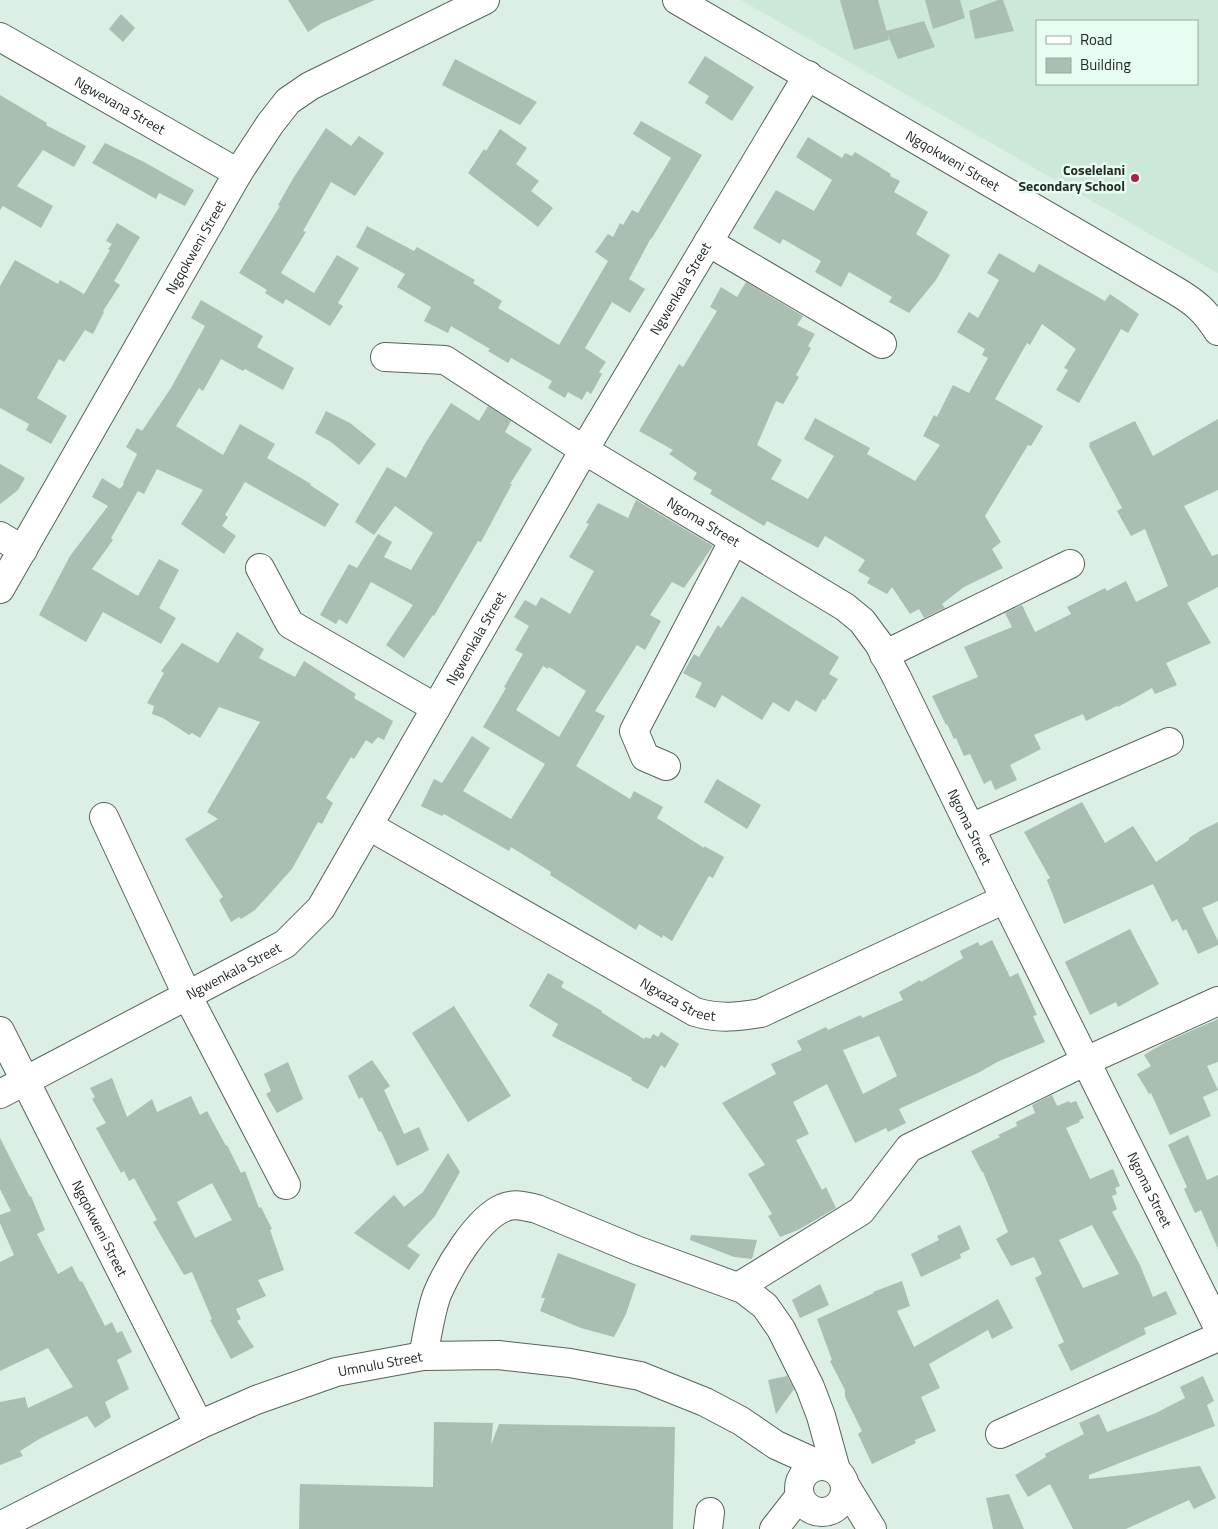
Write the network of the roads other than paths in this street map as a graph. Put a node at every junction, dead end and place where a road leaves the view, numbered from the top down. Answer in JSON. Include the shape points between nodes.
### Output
{"nodes":[{"id":1,"x":485,"y":0,"type":"edge"},
{"id":2,"x":677,"y":0,"type":"edge"},
{"id":3,"x":0,"y":37,"type":"edge"},
{"id":4,"x":808,"y":75,"type":"junction"},
{"id":5,"x":238,"y":173,"type":"junction"},
{"id":6,"x":708,"y":242,"type":"junction"},
{"id":7,"x":1218,"y":331,"type":"edge"},
{"id":8,"x":882,"y":344,"type":"dead end"},
{"id":9,"x":385,"y":357,"type":"dead end"},
{"id":10,"x":584,"y":450,"type":"junction"},
{"id":11,"x":0,"y":536,"type":"edge"},
{"id":12,"x":734,"y":540,"type":"junction"},
{"id":13,"x":23,"y":550,"type":"junction"},
{"id":14,"x":1070,"y":564,"type":"dead end"},
{"id":15,"x":260,"y":568,"type":"dead end"},
{"id":16,"x":0,"y":589,"type":"edge"},
{"id":17,"x":884,"y":655,"type":"junction"},
{"id":18,"x":436,"y":708,"type":"junction"},
{"id":19,"x":1169,"y":742,"type":"dead end"},
{"id":20,"x":666,"y":766,"type":"dead end"},
{"id":21,"x":104,"y":818,"type":"dead end"},
{"id":22,"x":369,"y":826,"type":"junction"},
{"id":23,"x":970,"y":828,"type":"junction"},
{"id":24,"x":1004,"y":899,"type":"junction"},
{"id":25,"x":186,"y":995,"type":"junction"},
{"id":26,"x":1218,"y":1001,"type":"edge"},
{"id":27,"x":0,"y":1031,"type":"edge"},
{"id":28,"x":1086,"y":1061,"type":"junction"},
{"id":29,"x":26,"y":1080,"type":"junction"},
{"id":30,"x":0,"y":1094,"type":"edge"},
{"id":31,"x":286,"y":1185,"type":"dead end"},
{"id":32,"x":738,"y":1287,"type":"junction"},
{"id":33,"x":1218,"y":1327,"type":"edge"},
{"id":34,"x":1218,"y":1337,"type":"edge"},
{"id":35,"x":423,"y":1356,"type":"junction"},
{"id":36,"x":200,"y":1425,"type":"junction"},
{"id":37,"x":1000,"y":1434,"type":"dead end"},
{"id":38,"x":820,"y":1493,"type":"edge"},
{"id":39,"x":0,"y":1526,"type":"edge"},
{"id":40,"x":871,"y":1528,"type":"edge"},
{"id":41,"x":774,"y":1529,"type":"edge"}],
"edges":[{"from":1,"to":5,"type":"street","name":"Ngqokweni Street","via":[[295,96],[270,124]]},
{"from":2,"to":4,"type":"street","name":"Ngqokweni Street"},
{"from":3,"to":5,"type":"street","name":"Ngwevana Street"},
{"from":4,"to":6,"type":"street","name":"Ngwenkala Street"},
{"from":4,"to":7,"type":"street","name":"Ngqokweni Street","via":[[1176,290],[1206,313]]},
{"from":5,"to":13,"type":"street","name":"Ngqokweni Street"},
{"from":6,"to":8,"type":"street"},
{"from":6,"to":10,"type":"street","name":"Ngwenkala Street"},
{"from":9,"to":10,"type":"street","name":"Ngoma Street","via":[[445,360]]},
{"from":10,"to":12,"type":"street","name":"Ngoma Street"},
{"from":10,"to":18,"type":"street","name":"Ngwenkala Street"},
{"from":11,"to":13,"type":"street"},
{"from":12,"to":17,"type":"street","name":"Ngoma Street","via":[[845,607],[862,621]]},
{"from":12,"to":20,"type":"street","via":[[634,730],[644,757]]},
{"from":13,"to":16,"type":"street","name":"Ngqokweni Street"},
{"from":14,"to":17,"type":"street"},
{"from":15,"to":18,"type":"street","via":[[290,624]]},
{"from":17,"to":23,"type":"street","name":"Ngoma Street"},
{"from":18,"to":22,"type":"street","name":"Ngwenkala Street"},
{"from":19,"to":23,"type":"street"},
{"from":21,"to":25,"type":"street"},
{"from":22,"to":24,"type":"street","name":"Ngxaza Street","via":[[696,1012],[722,1018],[761,1013]]},
{"from":22,"to":25,"type":"street","name":"Ngwenkala Street","via":[[321,908],[285,944]]},
{"from":23,"to":24,"type":"street","name":"Ngoma Street"},
{"from":24,"to":28,"type":"street","name":"Ngoma Street"},
{"from":25,"to":29,"type":"street","name":"Ngwenkala Street"},
{"from":25,"to":31,"type":"street"},
{"from":26,"to":28,"type":"street"},
{"from":27,"to":29,"type":"street","name":"Ngqokweni Street"},
{"from":28,"to":32,"type":"street","via":[[909,1148],[862,1211]]},
{"from":28,"to":33,"type":"street","name":"Ngoma Street"},
{"from":29,"to":30,"type":"street"},
{"from":29,"to":36,"type":"street","name":"Ngqokweni Street"},
{"from":32,"to":35,"type":"street","via":[[537,1209],[520,1205],[504,1208],[488,1217],[474,1233],[437,1293]]},
{"from":32,"to":38,"type":"street","via":[[765,1306],[781,1329],[810,1387],[821,1416]]},
{"from":34,"to":37,"type":"street"},
{"from":35,"to":36,"type":"street","name":"Umnulu Street","via":[[336,1372],[256,1400]]},
{"from":35,"to":38,"type":"street","name":"Umnulu Street","via":[[498,1355],[570,1363],[640,1376],[742,1421],[776,1444]]},
{"from":36,"to":39,"type":"street","name":"Umnulu Street"},
{"from":38,"to":40,"type":"street","name":"Umnulu Street"},
{"from":38,"to":41,"type":"street"}]}
